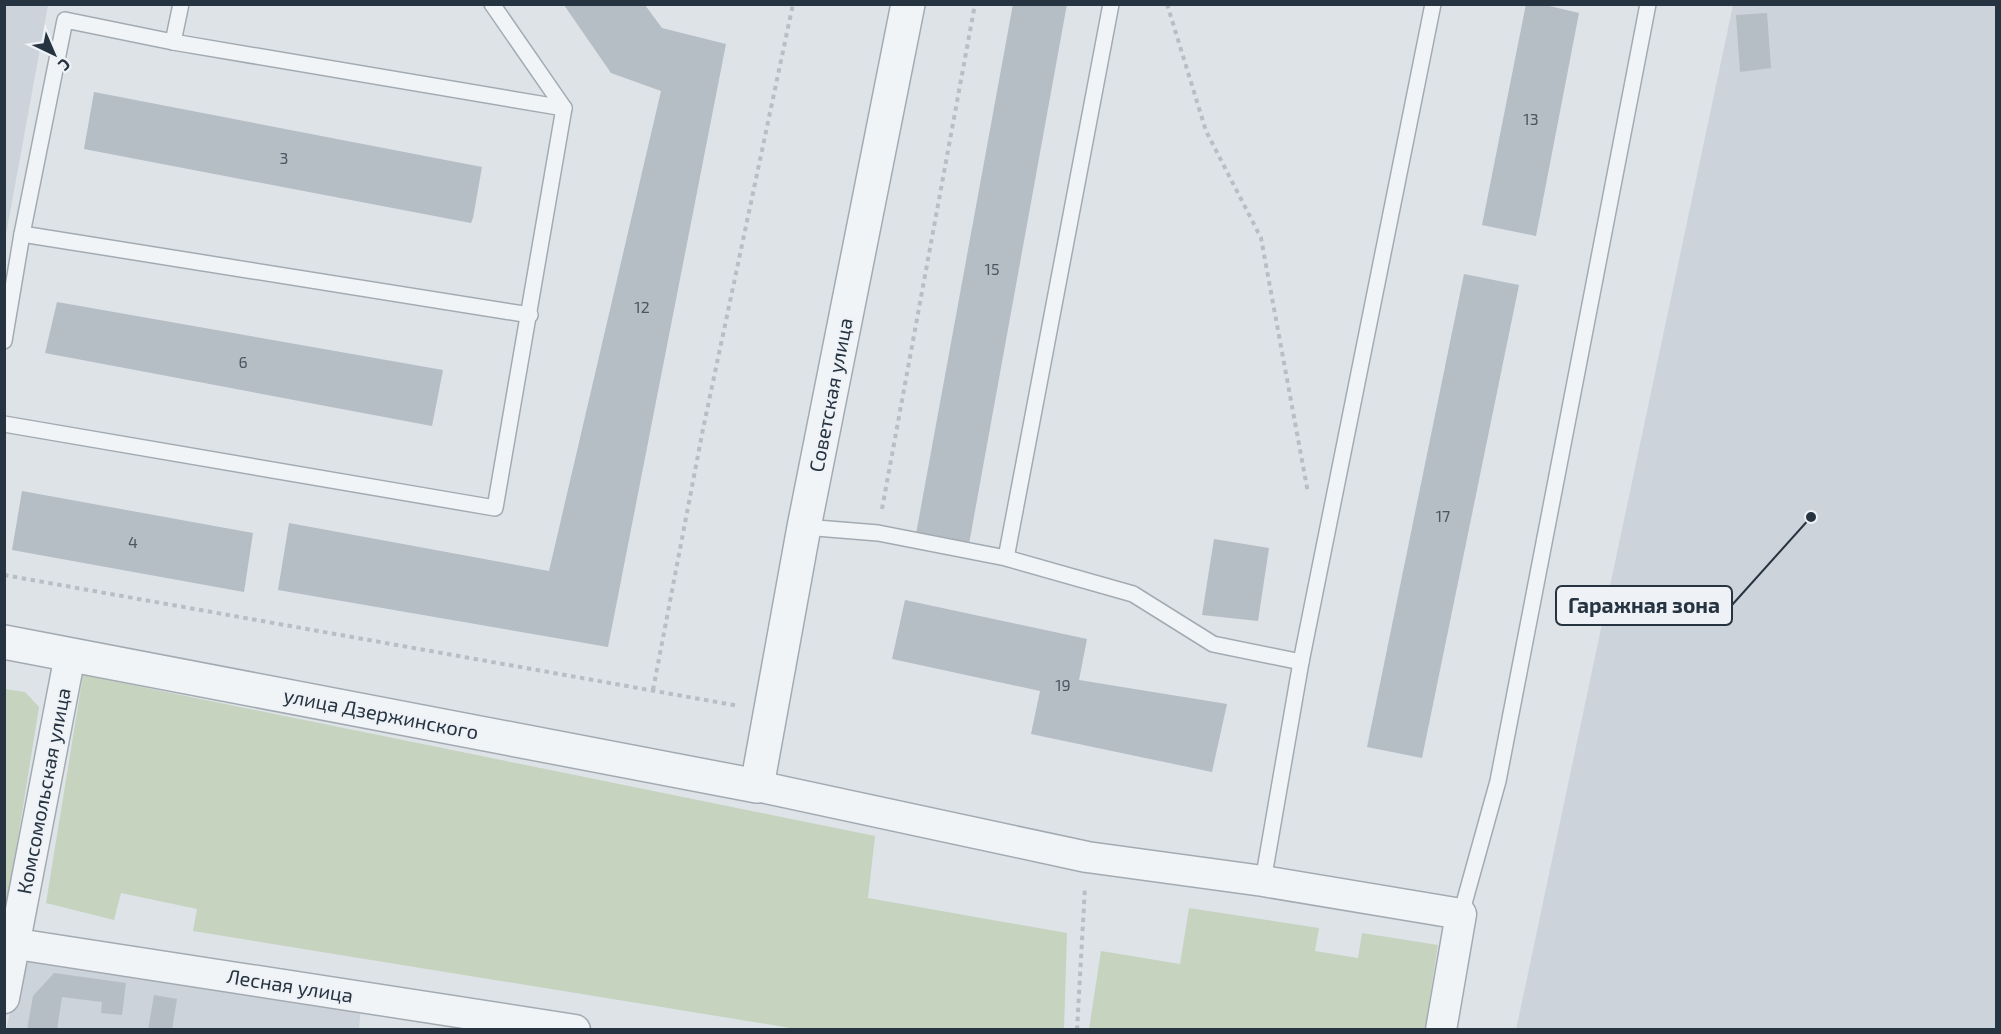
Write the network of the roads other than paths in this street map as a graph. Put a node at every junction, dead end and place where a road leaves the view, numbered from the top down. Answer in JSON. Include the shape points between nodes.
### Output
{"nodes":[{"id":1,"x":181,"y":4,"type":"edge"},
{"id":2,"x":492,"y":4,"type":"edge"},
{"id":3,"x":909,"y":4,"type":"edge"},
{"id":4,"x":1112,"y":4,"type":"edge"},
{"id":5,"x":1433,"y":4,"type":"edge"},
{"id":6,"x":1648,"y":4,"type":"edge"},
{"id":7,"x":173,"y":42,"type":"junction"},
{"id":8,"x":564,"y":108,"type":"junction"},
{"id":9,"x":22,"y":234,"type":"junction"},
{"id":10,"x":530,"y":315,"type":"junction"},
{"id":11,"x":4,"y":341,"type":"edge"},
{"id":12,"x":4,"y":424,"type":"edge"},
{"id":13,"x":804,"y":527,"type":"junction"},
{"id":14,"x":1006,"y":558,"type":"junction"},
{"id":15,"x":4,"y":642,"type":"edge"},
{"id":16,"x":70,"y":655,"type":"junction"},
{"id":17,"x":1301,"y":662,"type":"junction"},
{"id":18,"x":757,"y":786,"type":"junction"},
{"id":19,"x":1263,"y":881,"type":"junction"},
{"id":20,"x":1461,"y":914,"type":"junction"},
{"id":21,"x":10,"y":943,"type":"edge"},
{"id":22,"x":4,"y":999,"type":"edge"},
{"id":23,"x":574,"y":1029,"type":"edge"},
{"id":24,"x":1441,"y":1029,"type":"edge"}],
"edges":[{"from":1,"to":7,"type":"lane"},
{"from":2,"to":8,"type":"lane"},
{"from":3,"to":13,"type":"street","name":"Советская улица"},
{"from":4,"to":14,"type":"lane"},
{"from":5,"to":17,"type":"lane"},
{"from":6,"to":20,"type":"lane","via":[[1498,781]]},
{"from":7,"to":8,"type":"lane"},
{"from":7,"to":9,"type":"lane","via":[[65,20]]},
{"from":8,"to":10,"type":"lane"},
{"from":9,"to":10,"type":"lane"},
{"from":9,"to":11,"type":"lane"},
{"from":10,"to":12,"type":"lane","via":[[495,508]]},
{"from":13,"to":14,"type":"lane","via":[[878,533]]},
{"from":13,"to":18,"type":"street","name":"Советская улица"},
{"from":14,"to":17,"type":"lane","via":[[1132,594],[1213,644]]},
{"from":15,"to":16,"type":"street","name":"улица Дзержинского"},
{"from":16,"to":18,"type":"street","name":"улица Дзержинского"},
{"from":16,"to":21,"type":"street","name":"Комсомольская улица"},
{"from":17,"to":19,"type":"lane"},
{"from":18,"to":19,"type":"street","via":[[1087,857]]},
{"from":19,"to":20,"type":"street"},
{"from":20,"to":24,"type":"street"},
{"from":21,"to":22,"type":"street","name":"Комсомольская улица"},
{"from":21,"to":23,"type":"street","name":"Лесная улица"}]}
